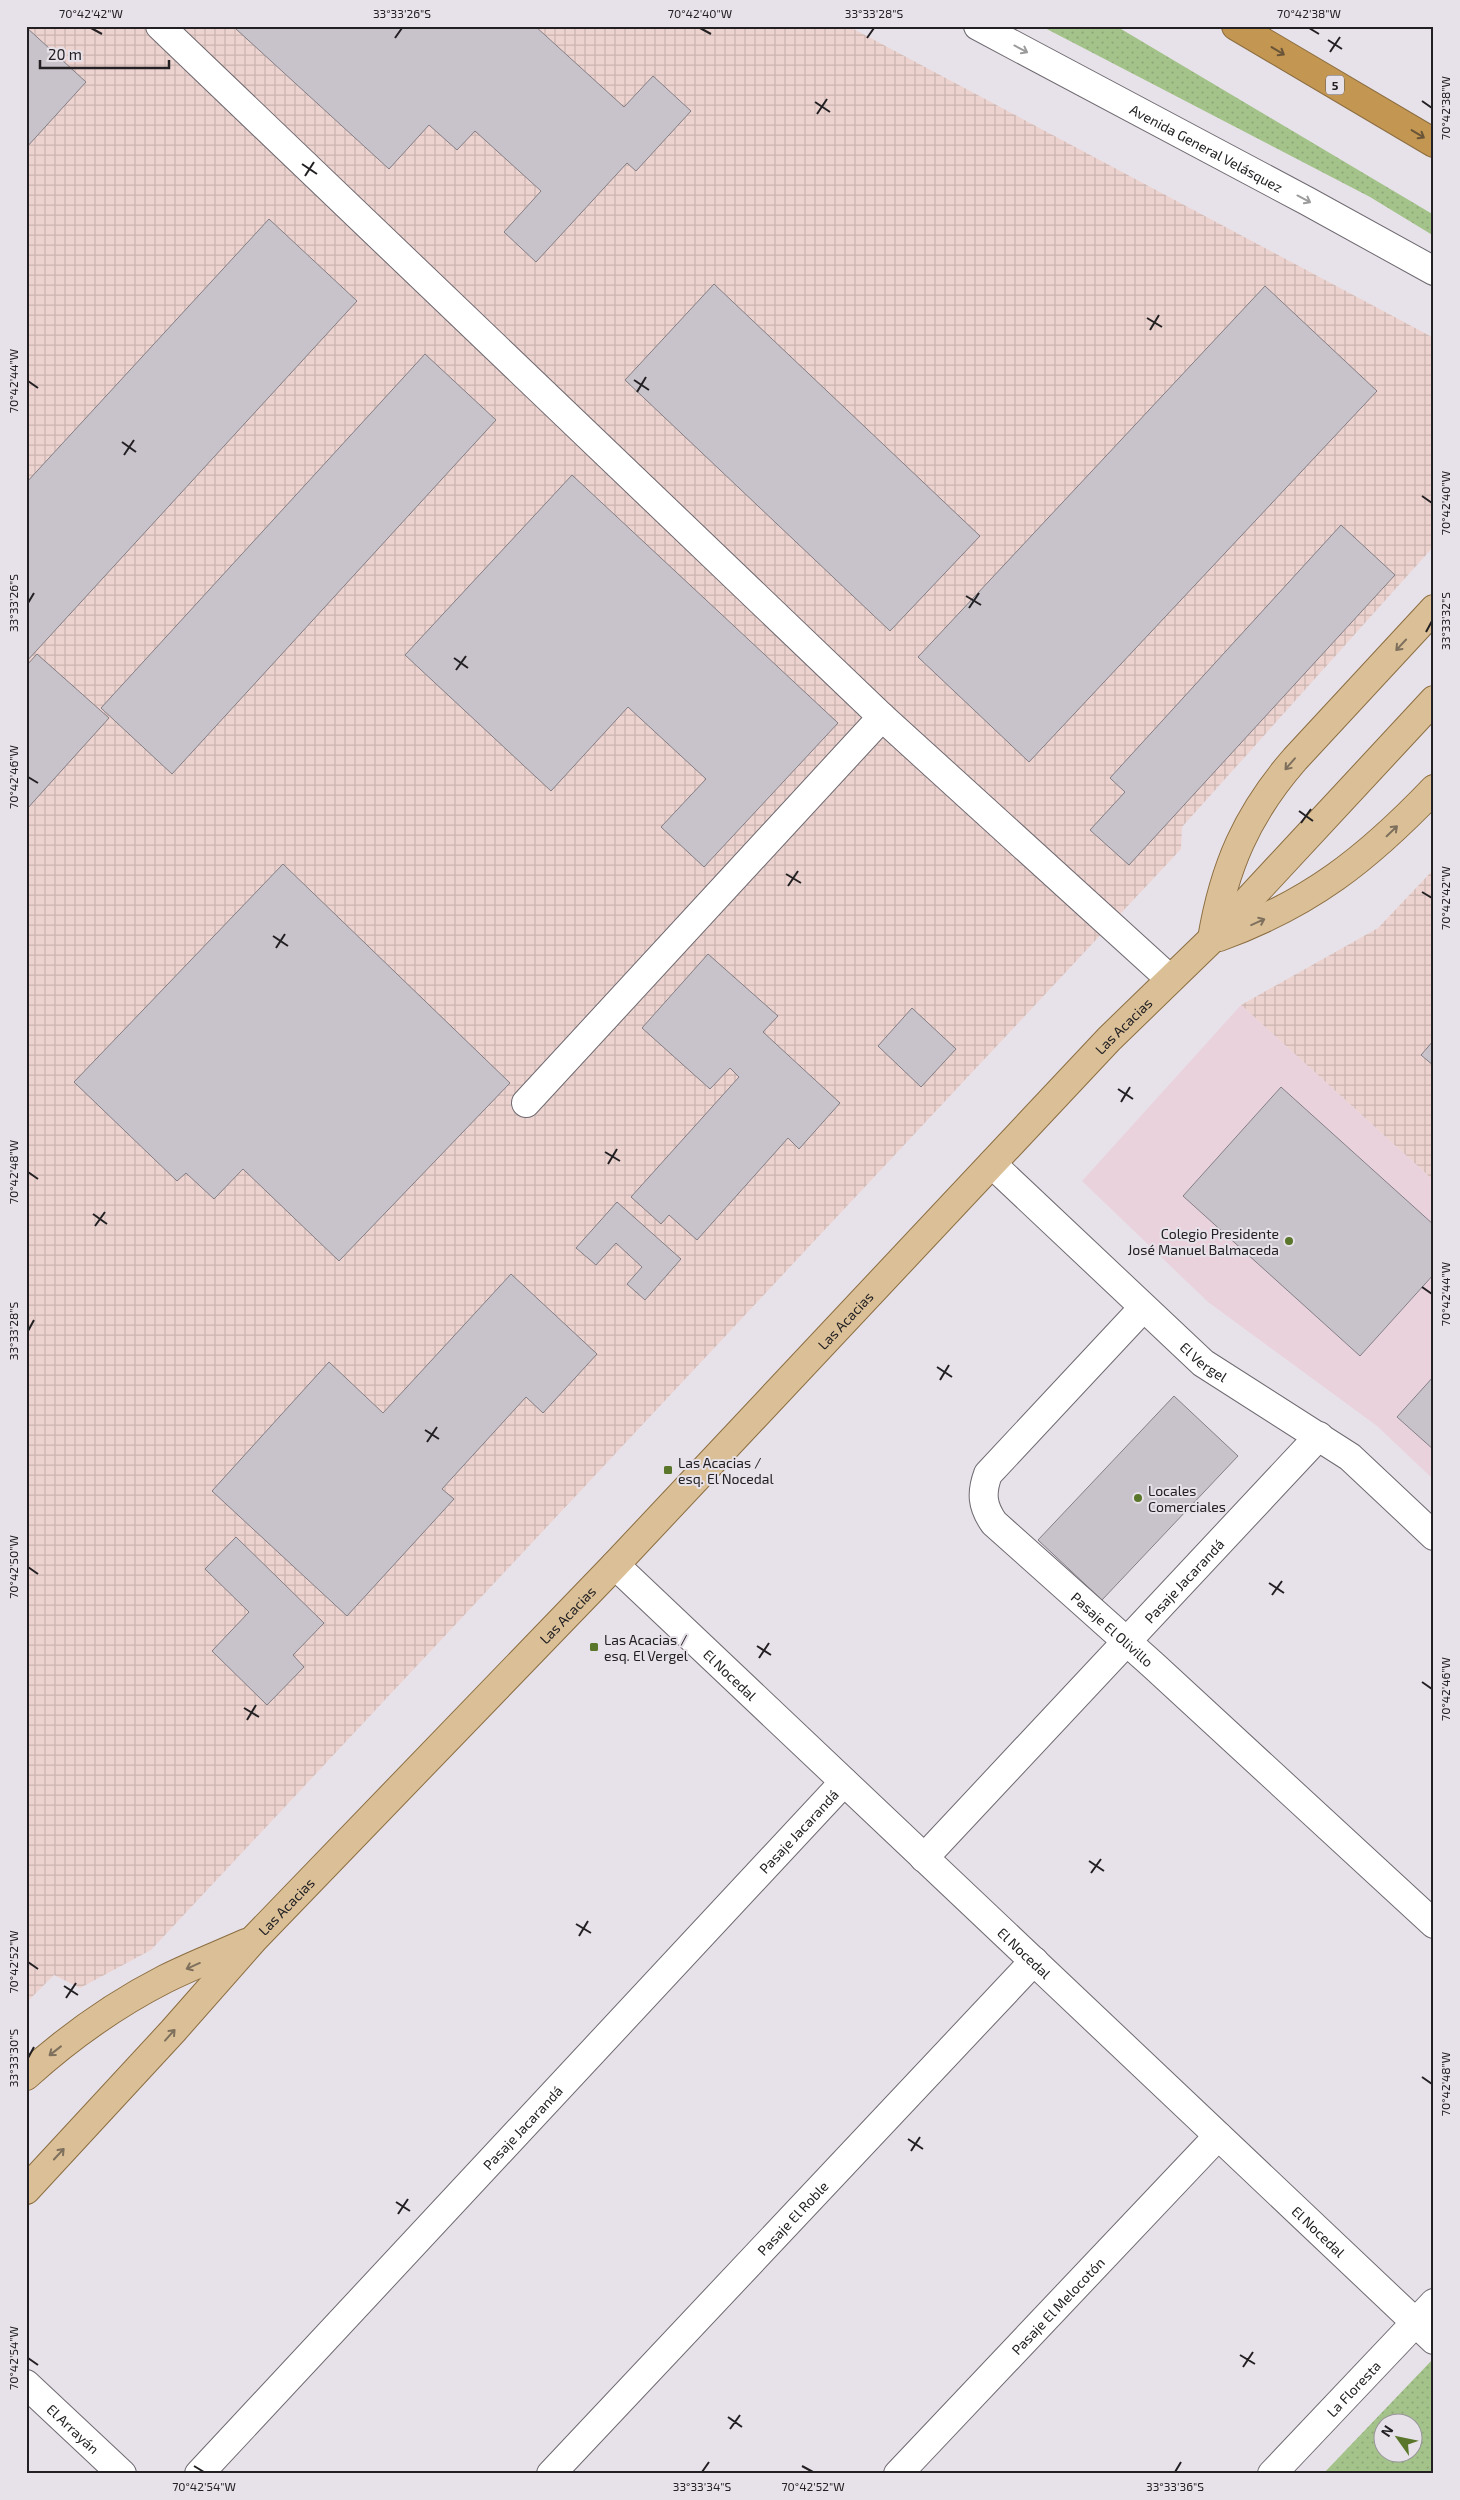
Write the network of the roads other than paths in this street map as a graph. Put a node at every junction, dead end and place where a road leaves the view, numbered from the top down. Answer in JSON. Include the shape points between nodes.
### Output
{"nodes":[{"id":1,"x":160,"y":26,"type":"edge"},
{"id":2,"x":978,"y":26,"type":"edge"},
{"id":3,"x":1236,"y":26,"type":"edge"},
{"id":4,"x":1434,"y":143,"type":"edge"},
{"id":5,"x":1434,"y":271,"type":"edge"},
{"id":6,"x":1434,"y":609,"type":"edge"},
{"id":7,"x":1434,"y":700,"type":"edge"},
{"id":8,"x":882,"y":717,"type":"junction"},
{"id":9,"x":1434,"y":789,"type":"edge"},
{"id":10,"x":1212,"y":939,"type":"junction"},
{"id":11,"x":1170,"y":979,"type":"junction"},
{"id":12,"x":526,"y":1103,"type":"dead end"},
{"id":13,"x":992,"y":1164,"type":"junction"},
{"id":14,"x":1143,"y":1308,"type":"junction"},
{"id":15,"x":1319,"y":1436,"type":"junction"},
{"id":16,"x":1434,"y":1536,"type":"edge"},
{"id":17,"x":615,"y":1565,"type":"junction"},
{"id":18,"x":1126,"y":1642,"type":"junction"},
{"id":19,"x":844,"y":1782,"type":"junction"},
{"id":20,"x":924,"y":1858,"type":"junction"},
{"id":21,"x":1434,"y":1924,"type":"edge"},
{"id":22,"x":254,"y":1939,"type":"junction"},
{"id":23,"x":1034,"y":1961,"type":"junction"},
{"id":24,"x":26,"y":2076,"type":"edge"},
{"id":25,"x":1218,"y":2136,"type":"junction"},
{"id":26,"x":26,"y":2190,"type":"edge"},
{"id":27,"x":1434,"y":2302,"type":"edge"},
{"id":28,"x":1424,"y":2331,"type":"edge"},
{"id":29,"x":26,"y":2384,"type":"edge"},
{"id":30,"x":122,"y":2474,"type":"edge"},
{"id":31,"x":199,"y":2474,"type":"edge"},
{"id":32,"x":551,"y":2474,"type":"edge"},
{"id":33,"x":898,"y":2474,"type":"edge"},
{"id":34,"x":1272,"y":2474,"type":"edge"}],
"edges":[{"from":1,"to":8,"type":"street"},
{"from":2,"to":5,"type":"street","name":"Avenida General Velásquez","one_way":true},
{"from":3,"to":4,"type":"highway","number":"5","one_way":true},
{"from":6,"to":10,"type":"main road","one_way":true,"via":[[1295,759],[1258,807],[1228,868]]},
{"from":7,"to":10,"type":"main road","name":"Las Acacias"},
{"from":8,"to":11,"type":"street"},
{"from":8,"to":12,"type":"street"},
{"from":10,"to":9,"type":"main road","one_way":true,"via":[[1285,910],[1321,888],[1386,837]]},
{"from":10,"to":11,"type":"main road","name":"Las Acacias"},
{"from":11,"to":13,"type":"main road","name":"Las Acacias"},
{"from":13,"to":14,"type":"street","name":"El Vergel"},
{"from":13,"to":17,"type":"main road","name":"Las Acacias"},
{"from":14,"to":15,"type":"street","name":"El Vergel","via":[[1203,1363]]},
{"from":14,"to":18,"type":"street","name":"Pasaje El Olivillo","via":[[988,1474],[982,1496],[994,1523]]},
{"from":15,"to":16,"type":"street","name":"El Vergel","via":[[1350,1457]]},
{"from":15,"to":18,"type":"street","name":"Pasaje Jacarandá"},
{"from":17,"to":19,"type":"street","name":"El Nocedal"},
{"from":17,"to":22,"type":"main road","name":"Las Acacias"},
{"from":18,"to":20,"type":"street","name":"Pasaje Jacarandá"},
{"from":18,"to":21,"type":"street","name":"Pasaje El Olivillo"},
{"from":19,"to":20,"type":"street","name":"El Nocedal"},
{"from":19,"to":31,"type":"street","name":"Pasaje Jacarandá"},
{"from":20,"to":23,"type":"street","name":"El Nocedal"},
{"from":22,"to":24,"type":"main road","name":"Las Acacias","one_way":true,"via":[[165,1979],[125,2001]]},
{"from":26,"to":22,"type":"main road","name":"Las Acacias","one_way":true},
{"from":23,"to":25,"type":"street","name":"El Nocedal"},
{"from":23,"to":32,"type":"street","name":"Pasaje El Roble"},
{"from":25,"to":28,"type":"street","name":"El Nocedal"},
{"from":25,"to":33,"type":"street","name":"Pasaje El Melocotón"},
{"from":27,"to":28,"type":"street","name":"La Floresta"},
{"from":28,"to":34,"type":"street","name":"La Floresta"},
{"from":29,"to":30,"type":"street","name":"El Arrayán"}]}
